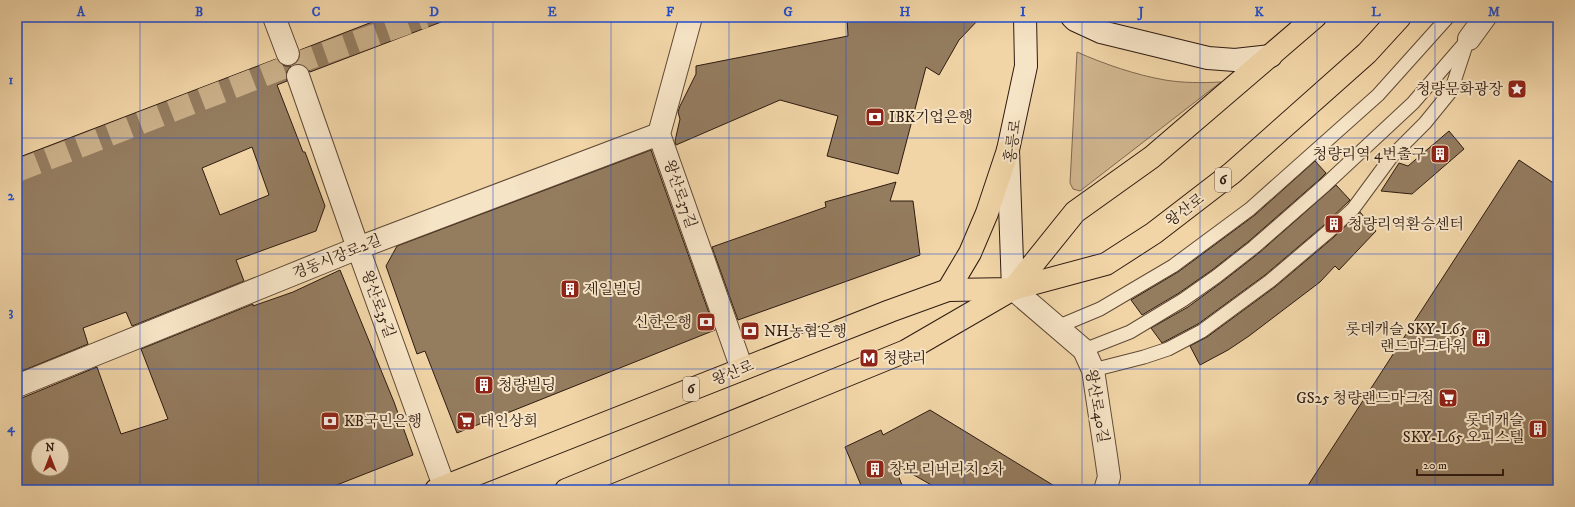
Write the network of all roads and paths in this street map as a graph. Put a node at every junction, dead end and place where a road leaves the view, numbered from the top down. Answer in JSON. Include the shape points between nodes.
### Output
{"nodes":[{"id":1,"x":274,"y":17,"type":"edge"},
{"id":2,"x":692,"y":17,"type":"edge"},
{"id":3,"x":1025,"y":17,"type":"edge"},
{"id":4,"x":1072,"y":17,"type":"edge"},
{"id":5,"x":1315,"y":17,"type":"edge"},
{"id":6,"x":1400,"y":17,"type":"edge"},
{"id":7,"x":1448,"y":17,"type":"edge"},
{"id":8,"x":1473,"y":17,"type":"edge"},
{"id":9,"x":1485,"y":17,"type":"edge"},
{"id":10,"x":1469,"y":38,"type":"junction"},
{"id":11,"x":288,"y":54,"type":"dead end"},
{"id":12,"x":1271,"y":56,"type":"junction"},
{"id":13,"x":298,"y":76,"type":"dead end"},
{"id":14,"x":659,"y":134,"type":"junction"},
{"id":15,"x":1008,"y":150,"type":"junction"},
{"id":16,"x":358,"y":248,"type":"junction"},
{"id":17,"x":1013,"y":289,"type":"junction"},
{"id":18,"x":948,"y":290,"type":"junction"},
{"id":19,"x":1057,"y":326,"type":"junction"},
{"id":20,"x":1088,"y":360,"type":"junction"},
{"id":21,"x":742,"y":369,"type":"junction"},
{"id":22,"x":17,"y":386,"type":"edge"},
{"id":23,"x":1106,"y":487,"type":"edge"},
{"id":24,"x":440,"y":488,"type":"edge"},
{"id":25,"x":566,"y":490,"type":"edge"}],
"edges":[{"from":1,"to":11,"type":"street"},
{"from":2,"to":14,"type":"street"},
{"from":3,"to":15,"type":"street","name":"홍릉로","via":[[1026,66]]},
{"from":4,"to":12,"type":"street","via":[[1102,32],[1208,58],[1235,60]]},
{"from":5,"to":12,"type":"main road","name":"왕산로","number":"6"},
{"from":6,"to":17,"type":"main road","name":"왕산로","number":"6","via":[[1367,53],[1232,173],[1154,233],[1106,264]]},
{"from":7,"to":19,"type":"lane","via":[[1378,96],[1250,209],[1173,266],[1100,310]]},
{"from":8,"to":10,"type":"lane"},
{"from":9,"to":10,"type":"street"},
{"from":10,"to":20,"type":"lane","via":[[1413,103],[1254,247],[1183,300]]},
{"from":10,"to":20,"type":"lane","via":[[1451,91],[1425,123],[1392,156],[1353,209],[1305,253],[1202,331],[1168,349],[1150,355]]},
{"from":12,"to":17,"type":"main road","name":"왕산로","number":"6","via":[[1152,157],[1075,212]]},
{"from":13,"to":16,"type":"street","name":"왕산로35길"},
{"from":14,"to":16,"type":"street","name":"경동시장로2길"},
{"from":14,"to":21,"type":"street","name":"왕산로37길"},
{"from":15,"to":17,"type":"street","name":"홍릉로"},
{"from":15,"to":18,"type":"main road","via":[[987,213],[970,252]]},
{"from":16,"to":22,"type":"street","name":"경동시장로2길"},
{"from":16,"to":24,"type":"street","name":"왕산로35길"},
{"from":17,"to":18,"type":"main road","name":"왕산로","number":"6"},
{"from":17,"to":19,"type":"street","name":"왕산로40길"},
{"from":17,"to":25,"type":"main road","name":"왕산로","number":"6","via":[[906,351]]},
{"from":18,"to":21,"type":"main road","name":"왕산로","number":"6"},
{"from":19,"to":20,"type":"street","name":"왕산로40길"},
{"from":20,"to":23,"type":"street","name":"왕산로40길","via":[[1109,477]]},
{"from":21,"to":24,"type":"main road","name":"왕산로","number":"6"}]}
